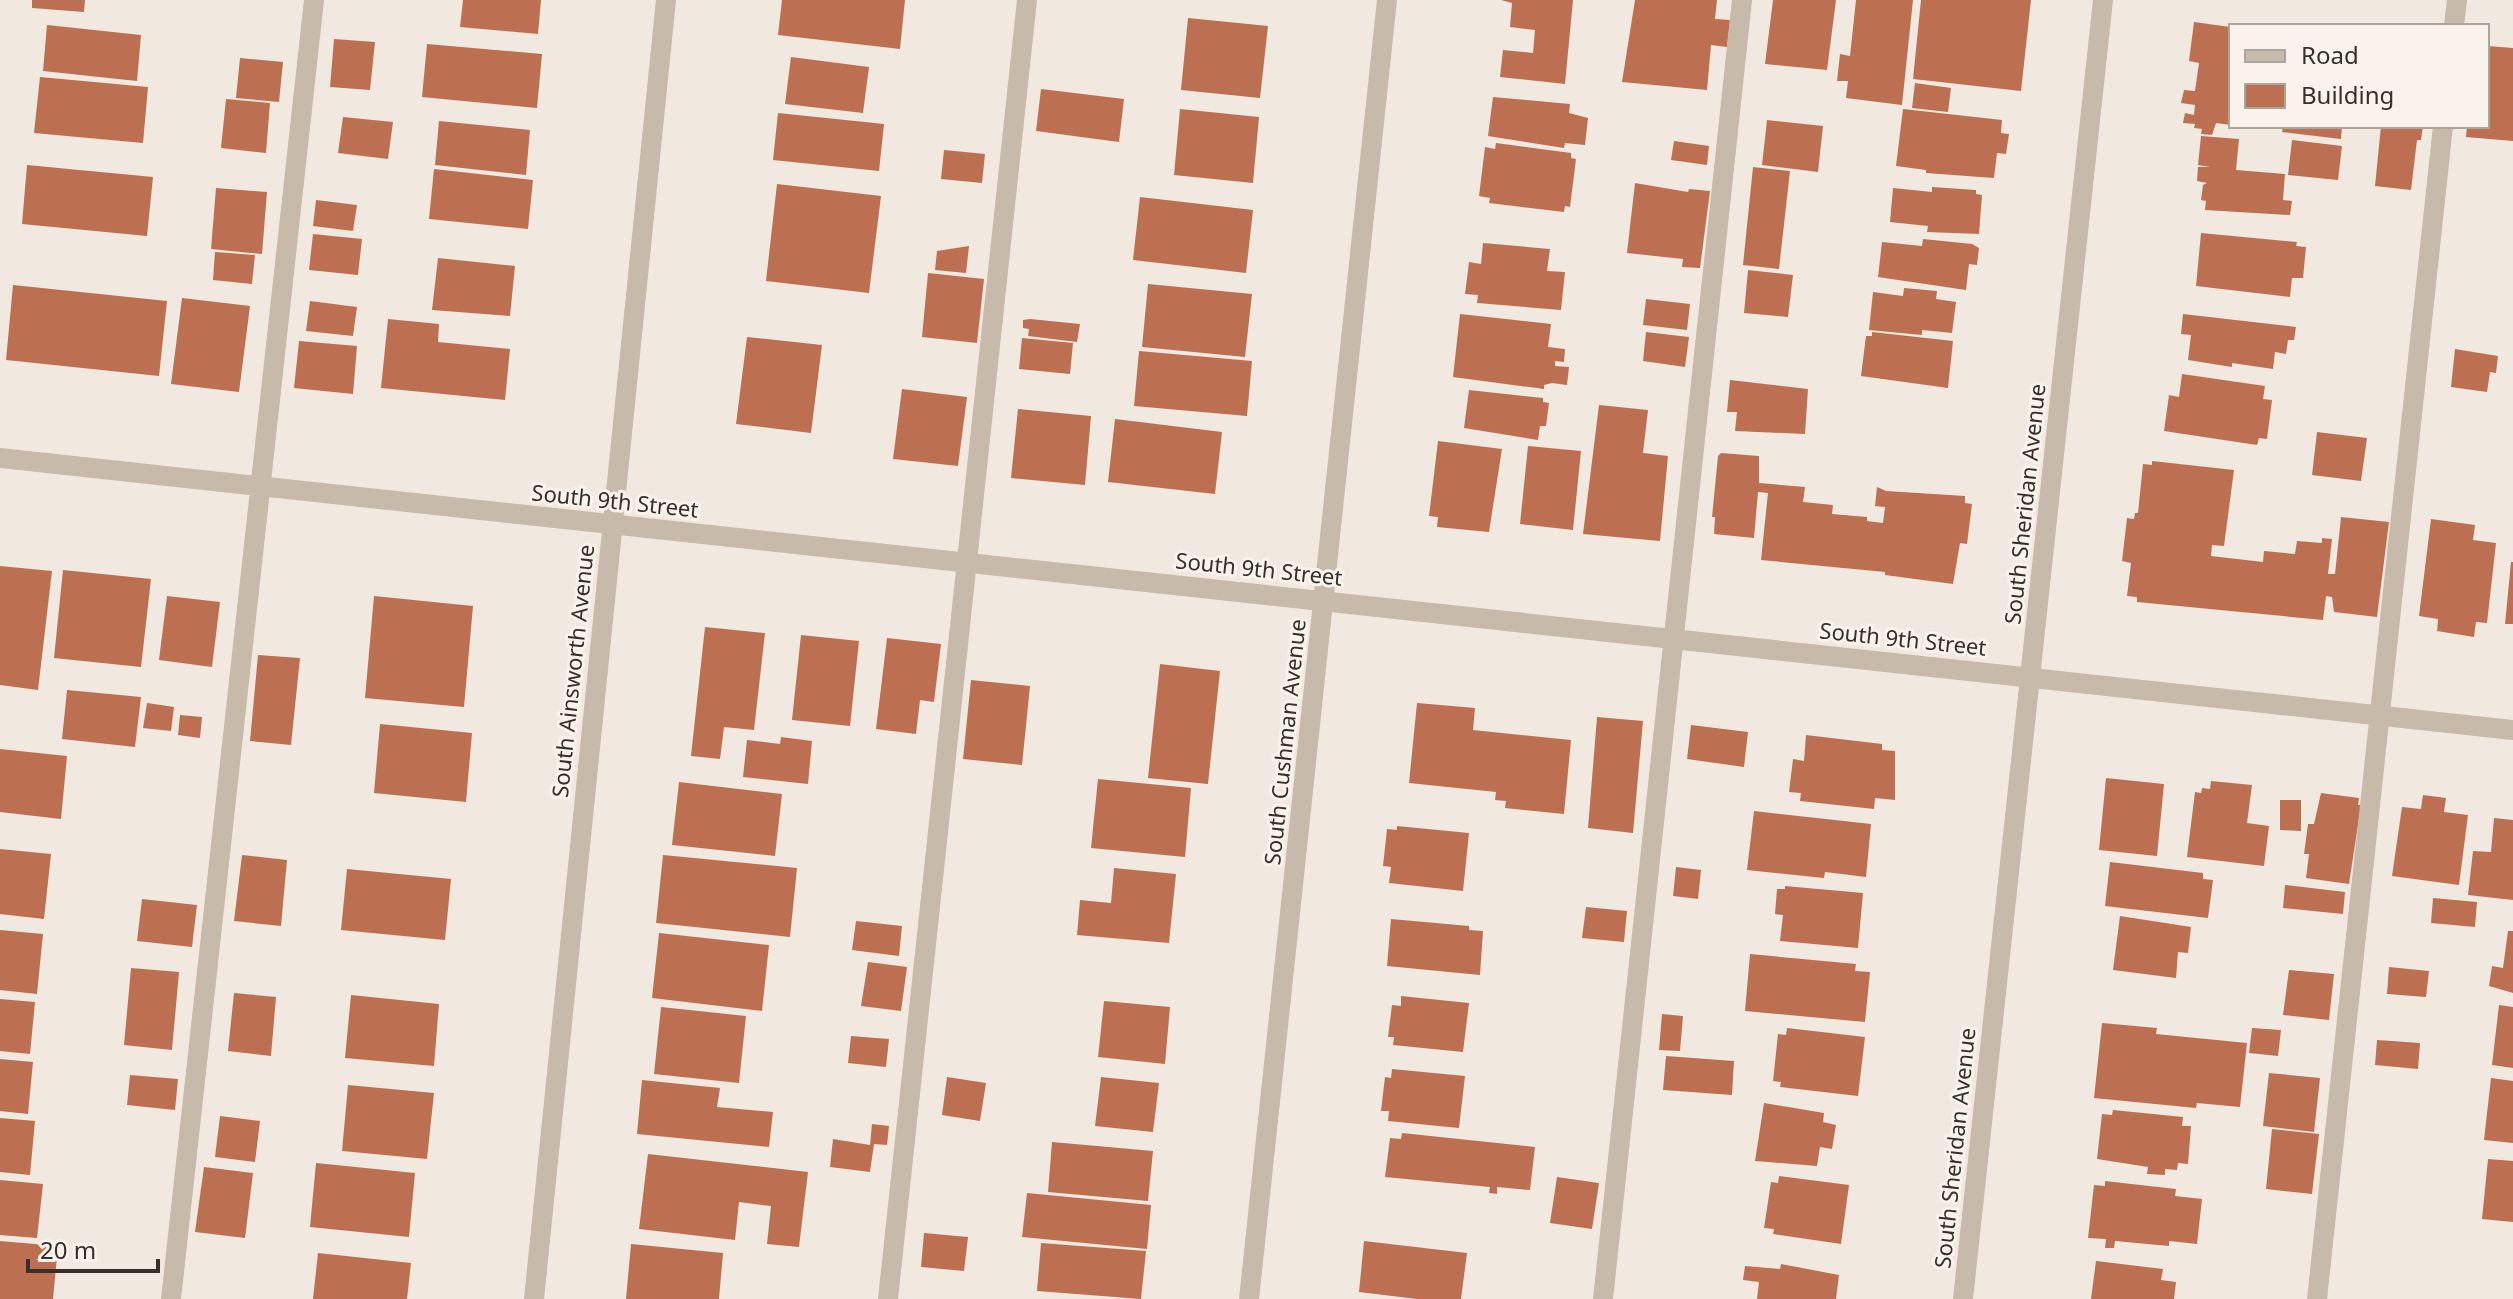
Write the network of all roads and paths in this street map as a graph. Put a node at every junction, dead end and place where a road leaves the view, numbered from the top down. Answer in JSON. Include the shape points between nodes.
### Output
{"nodes":[{"id":1,"x":314,"y":0,"type":"edge"},
{"id":2,"x":666,"y":0,"type":"edge"},
{"id":3,"x":1027,"y":0,"type":"edge"},
{"id":4,"x":1387,"y":0,"type":"edge"},
{"id":5,"x":1742,"y":0,"type":"edge"},
{"id":6,"x":2103,"y":0,"type":"edge"},
{"id":7,"x":2457,"y":0,"type":"edge"},
{"id":8,"x":2454,"y":24,"type":"edge"},
{"id":9,"x":2443,"y":128,"type":"edge"},
{"id":10,"x":0,"y":458,"type":"edge"},
{"id":11,"x":259,"y":486,"type":"junction"},
{"id":12,"x":612,"y":524,"type":"junction"},
{"id":13,"x":966,"y":563,"type":"junction"},
{"id":14,"x":1325,"y":600,"type":"junction"},
{"id":15,"x":1673,"y":638,"type":"junction"},
{"id":16,"x":2030,"y":677,"type":"junction"},
{"id":17,"x":2379,"y":715,"type":"junction"},
{"id":18,"x":2513,"y":730,"type":"edge"},
{"id":19,"x":171,"y":1299,"type":"edge"},
{"id":20,"x":534,"y":1299,"type":"edge"},
{"id":21,"x":888,"y":1299,"type":"edge"},
{"id":22,"x":1249,"y":1299,"type":"edge"},
{"id":23,"x":1603,"y":1299,"type":"edge"},
{"id":24,"x":1963,"y":1299,"type":"edge"},
{"id":25,"x":2317,"y":1299,"type":"edge"}],
"edges":[{"from":1,"to":11,"type":"street"},
{"from":2,"to":12,"type":"street","name":"South Ainsworth Avenue"},
{"from":3,"to":13,"type":"street"},
{"from":4,"to":14,"type":"street","name":"South Cushman Avenue"},
{"from":5,"to":15,"type":"street"},
{"from":6,"to":16,"type":"street","name":"South Sheridan Avenue"},
{"from":7,"to":8,"type":"street"},
{"from":9,"to":17,"type":"street"},
{"from":10,"to":11,"type":"street","name":"South 9th Street"},
{"from":11,"to":12,"type":"street","name":"South 9th Street"},
{"from":11,"to":19,"type":"street"},
{"from":12,"to":13,"type":"street","name":"South 9th Street"},
{"from":12,"to":20,"type":"street","name":"South Ainsworth Avenue"},
{"from":13,"to":14,"type":"street","name":"South 9th Street"},
{"from":13,"to":21,"type":"street"},
{"from":14,"to":15,"type":"street","name":"South 9th Street"},
{"from":14,"to":22,"type":"street","name":"South Cushman Avenue"},
{"from":15,"to":16,"type":"street","name":"South 9th Street"},
{"from":15,"to":23,"type":"street"},
{"from":16,"to":17,"type":"street","name":"South 9th Street"},
{"from":16,"to":24,"type":"street","name":"South Sheridan Avenue"},
{"from":17,"to":18,"type":"street","name":"South 9th Street"},
{"from":17,"to":25,"type":"street"}]}
